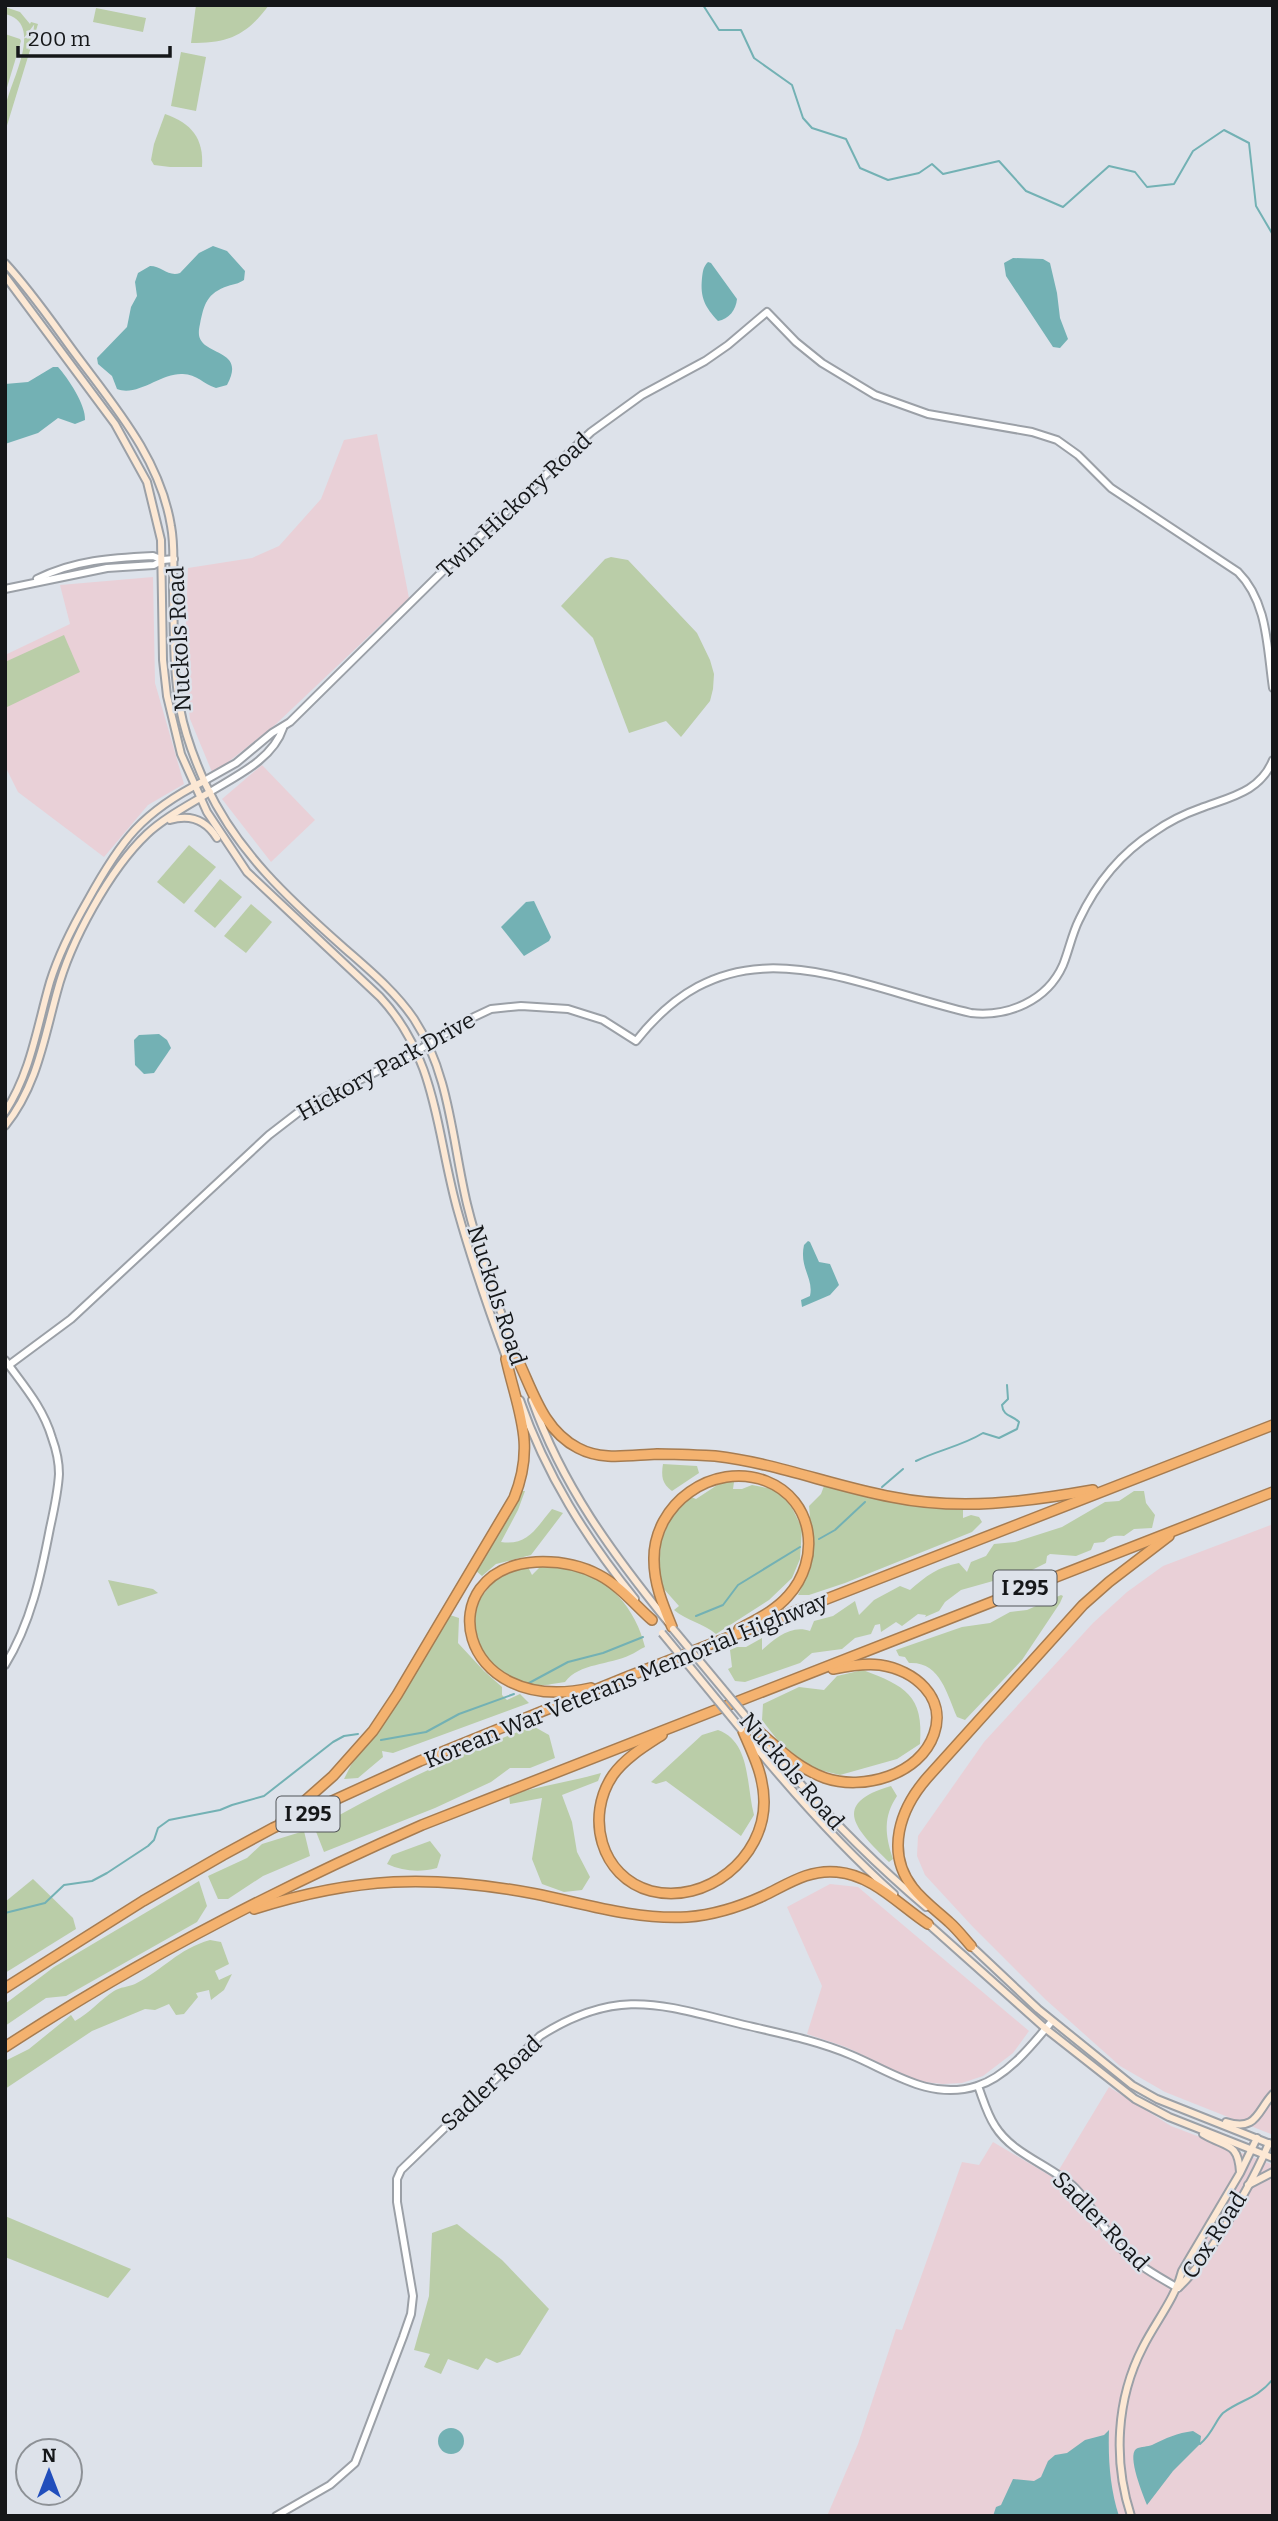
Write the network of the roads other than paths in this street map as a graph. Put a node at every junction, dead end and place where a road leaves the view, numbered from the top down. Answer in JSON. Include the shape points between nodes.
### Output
{"nodes":[{"id":1,"x":5,"y":263,"type":"edge"},
{"id":2,"x":5,"y":276,"type":"edge"},
{"id":3,"x":174,"y":559,"type":"junction"},
{"id":4,"x":163,"y":560,"type":"junction"},
{"id":5,"x":5,"y":589,"type":"edge"},
{"id":6,"x":1273,"y":688,"type":"edge"},
{"id":7,"x":283,"y":727,"type":"junction"},
{"id":8,"x":1273,"y":760,"type":"edge"},
{"id":9,"x":204,"y":781,"type":"junction"},
{"id":10,"x":194,"y":786,"type":"junction"},
{"id":11,"x":210,"y":792,"type":"junction"},
{"id":12,"x":200,"y":798,"type":"junction"},
{"id":13,"x":156,"y":827,"type":"junction"},
{"id":14,"x":242,"y":866,"type":"junction"},
{"id":15,"x":428,"y":1045,"type":"junction"},
{"id":16,"x":417,"y":1051,"type":"junction"},
{"id":17,"x":5,"y":1112,"type":"edge"},
{"id":18,"x":5,"y":1126,"type":"edge"},
{"id":19,"x":517,"y":1358,"type":"junction"},
{"id":20,"x":506,"y":1360,"type":"junction"},
{"id":21,"x":7,"y":1362,"type":"edge"},
{"id":22,"x":1273,"y":1425,"type":"edge"},
{"id":23,"x":1109,"y":1488,"type":"junction"},
{"id":24,"x":1273,"y":1492,"type":"edge"},
{"id":25,"x":1175,"y":1531,"type":"junction"},
{"id":26,"x":652,"y":1620,"type":"junction"},
{"id":27,"x":672,"y":1628,"type":"junction"},
{"id":28,"x":705,"y":1647,"type":"junction"},
{"id":29,"x":5,"y":1665,"type":"edge"},
{"id":30,"x":629,"y":1676,"type":"junction"},
{"id":31,"x":778,"y":1686,"type":"junction"},
{"id":32,"x":676,"y":1725,"type":"junction"},
{"id":33,"x":754,"y":1727,"type":"junction"},
{"id":34,"x":742,"y":1730,"type":"junction"},
{"id":35,"x":273,"y":1828,"type":"junction"},
{"id":36,"x":229,"y":1917,"type":"junction"},
{"id":37,"x":928,"y":1924,"type":"junction"},
{"id":38,"x":971,"y":1946,"type":"junction"},
{"id":39,"x":5,"y":1988,"type":"edge"},
{"id":40,"x":1052,"y":2021,"type":"junction"},
{"id":41,"x":1046,"y":2029,"type":"junction"},
{"id":42,"x":5,"y":2046,"type":"edge"},
{"id":43,"x":978,"y":2086,"type":"junction"},
{"id":44,"x":1273,"y":2094,"type":"edge"},
{"id":45,"x":1192,"y":2113,"type":"junction"},
{"id":46,"x":1186,"y":2124,"type":"junction"},
{"id":47,"x":1257,"y":2138,"type":"junction"},
{"id":48,"x":1271,"y":2144,"type":"edge"},
{"id":49,"x":1252,"y":2150,"type":"junction"},
{"id":50,"x":1264,"y":2154,"type":"junction"},
{"id":51,"x":1273,"y":2158,"type":"edge"},
{"id":52,"x":1273,"y":2172,"type":"edge"},
{"id":53,"x":1240,"y":2173,"type":"junction"},
{"id":54,"x":1247,"y":2186,"type":"junction"},
{"id":55,"x":1178,"y":2288,"type":"junction"},
{"id":56,"x":276,"y":2516,"type":"edge"},
{"id":57,"x":1130,"y":2516,"type":"edge"}],
"edges":[{"from":1,"to":3,"type":"main road","name":"Nuckols Road","via":[[143,448],[171,523]]},
{"from":2,"to":4,"type":"main road","name":"Nuckols Road","via":[[136,458],[152,496]]},
{"from":3,"to":4,"type":"street"},
{"from":3,"to":9,"type":"main road","name":"Nuckols Road","via":[[178,700]]},
{"from":4,"to":5,"type":"street","via":[[153,556],[89,561]]},
{"from":4,"to":10,"type":"main road","name":"Nuckols Road","via":[[167,696]]},
{"from":6,"to":7,"type":"street","name":"Twin Hickory Road","via":[[1259,604],[1238,572],[1111,488],[1057,440],[928,415],[875,395],[816,358],[767,312],[728,345],[642,395],[591,432]]},
{"from":7,"to":9,"type":"street","name":"Twin Hickory Road"},
{"from":7,"to":11,"type":"street","name":"Twin Hickory Road","via":[[279,741],[265,755]]},
{"from":8,"to":15,"type":"street","name":"Hickory Park Drive","via":[[1246,792],[1178,817],[1134,845],[1085,908],[1057,975],[1018,1008],[996,1014],[971,1013],[811,971],[764,967],[730,973],[697,986],[668,1005],[636,1041],[580,1012],[510,1006],[482,1013]]},
{"from":9,"to":10,"type":"main road","name":"Twin Hickory Road"},
{"from":9,"to":11,"type":"main road","name":"Nuckols Road"},
{"from":10,"to":12,"type":"main road","name":"Nuckols Road"},
{"from":10,"to":17,"type":"main road","name":"Twin Hickory Road","via":[[145,819],[108,862],[60,955],[25,1076]]},
{"from":11,"to":12,"type":"main road","name":"Twin Hickory Road"},
{"from":11,"to":15,"type":"main road","name":"Nuckols Road","via":[[254,861],[388,988],[412,1016]]},
{"from":12,"to":13,"type":"main road","name":"Twin Hickory Road"},
{"from":12,"to":14,"type":"main road","name":"Nuckols Road"},
{"from":13,"to":14,"type":"main road","via":[[176,818],[200,820]]},
{"from":13,"to":18,"type":"main road","name":"Twin Hickory Road","via":[[114,874],[77,939],[37,1068]]},
{"from":14,"to":16,"type":"main road","name":"Nuckols Road","via":[[380,997]]},
{"from":15,"to":16,"type":"street","name":"Hickory Park Drive"},
{"from":15,"to":19,"type":"main road","name":"Nuckols Road","via":[[444,1087],[470,1216]]},
{"from":16,"to":20,"type":"main road","name":"Nuckols Road","via":[[432,1091],[458,1212]]},
{"from":16,"to":21,"type":"street","name":"Hickory Park Drive","via":[[304,1108],[71,1319]]},
{"from":19,"to":23,"type":"highway","via":[[548,1423],[590,1454],[735,1459],[870,1493],[940,1504],[1012,1503]]},
{"from":19,"to":27,"type":"main road","name":"Nuckols Road","via":[[574,1494]]},
{"from":20,"to":26,"type":"main road","name":"Nuckols Road","via":[[562,1495],[591,1542]]},
{"from":20,"to":35,"type":"highway","via":[[525,1438],[525,1459],[514,1498],[373,1731],[333,1776]]},
{"from":21,"to":29,"type":"street","via":[[47,1424],[59,1472],[36,1593]]},
{"from":22,"to":23,"type":"highway","name":"Korean War Veterans Memorial Highway","number":"I 295"},
{"from":23,"to":28,"type":"highway","name":"Korean War Veterans Memorial Highway","number":"I 295"},
{"from":24,"to":25,"type":"highway","number":"I 295"},
{"from":25,"to":31,"type":"highway","number":"I 295"},
{"from":25,"to":38,"type":"highway","via":[[1083,1605],[907,1804],[898,1843],[906,1876]]},
{"from":26,"to":30,"type":"highway","via":[[606,1579],[561,1563],[509,1568],[488,1581],[475,1600],[470,1622],[474,1645],[493,1672],[512,1684],[559,1692]]},
{"from":26,"to":34,"type":"main road","name":"Nuckols Road","bridge":true},
{"from":27,"to":28,"type":"highway","via":[[657,1589],[654,1560],[659,1532],[671,1509],[694,1488],[721,1478],[755,1478],[773,1484],[793,1499],[806,1521],[810,1546],[804,1571],[772,1611]]},
{"from":27,"to":33,"type":"main road","name":"Nuckols Road","bridge":true},
{"from":28,"to":30,"type":"highway","name":"Korean War Veterans Memorial Highway","number":"I 295"},
{"from":30,"to":35,"type":"highway","name":"Korean War Veterans Memorial Highway","number":"I 295","via":[[420,1761]]},
{"from":31,"to":32,"type":"highway","number":"I 295"},
{"from":31,"to":33,"type":"highway","via":[[853,1665],[893,1668],[915,1678],[930,1693],[937,1711],[934,1733],[907,1766],[878,1780],[854,1783],[799,1766]]},
{"from":32,"to":34,"type":"highway","via":[[614,1773],[598,1816],[601,1844],[618,1872],[641,1888],[661,1893],[710,1885],[730,1872],[752,1845],[763,1816],[764,1788]]},
{"from":32,"to":36,"type":"highway","number":"I 295","via":[[422,1825]]},
{"from":33,"to":38,"type":"main road","name":"Nuckols Road","via":[[860,1849]]},
{"from":34,"to":37,"type":"main road","name":"Nuckols Road","via":[[845,1850]]},
{"from":35,"to":39,"type":"highway","name":"Korean War Veterans Memorial Highway","number":"I 295","via":[[142,1901]]},
{"from":36,"to":37,"type":"highway","via":[[329,1889],[413,1880],[491,1886],[648,1917],[686,1917],[726,1910],[825,1871],[869,1881]]},
{"from":36,"to":42,"type":"highway","number":"I 295"},
{"from":37,"to":41,"type":"main road","name":"Nuckols Road"},
{"from":38,"to":40,"type":"main road","name":"Nuckols Road"},
{"from":40,"to":41,"type":"street","name":"Sadler Road"},
{"from":40,"to":45,"type":"main road","name":"Nuckols Road","via":[[1132,2085]]},
{"from":41,"to":43,"type":"street","name":"Sadler Road","via":[[1023,2056]]},
{"from":41,"to":46,"type":"main road","name":"Nuckols Road","via":[[1135,2099]]},
{"from":43,"to":55,"type":"street","name":"Sadler Road","via":[[1003,2137],[1068,2182],[1128,2255]]},
{"from":43,"to":56,"type":"street","name":"Sadler Road","via":[[945,2090],[917,2086],[832,2048],[656,2004],[601,2007],[538,2037],[400,2172],[397,2203],[413,2296],[403,2337],[355,2463],[330,2485]]},
{"from":44,"to":45,"type":"main road","via":[[1258,2116],[1244,2124]]},
{"from":45,"to":47,"type":"main road","name":"Nuckols Road"},
{"from":46,"to":49,"type":"main road","name":"Nuckols Road"},
{"from":46,"to":53,"type":"main road","via":[[1233,2148]]},
{"from":47,"to":48,"type":"main road","name":"Nuckols Road"},
{"from":47,"to":49,"type":"main road","name":"Cox Road"},
{"from":48,"to":50,"type":"main road","name":"Cox Road"},
{"from":49,"to":50,"type":"main road","name":"Nuckols Road"},
{"from":49,"to":53,"type":"main road","name":"Cox Road"},
{"from":50,"to":51,"type":"main road","name":"Nuckols Road"},
{"from":50,"to":54,"type":"main road","name":"Cox Road"},
{"from":52,"to":54,"type":"main road"},
{"from":53,"to":55,"type":"main road","name":"Cox Road","via":[[1182,2271]]},
{"from":54,"to":55,"type":"main road","name":"Cox Road","via":[[1192,2275]]},
{"from":55,"to":57,"type":"main road","name":"Cox Road","via":[[1139,2354],[1122,2407],[1119,2454]]}]}
